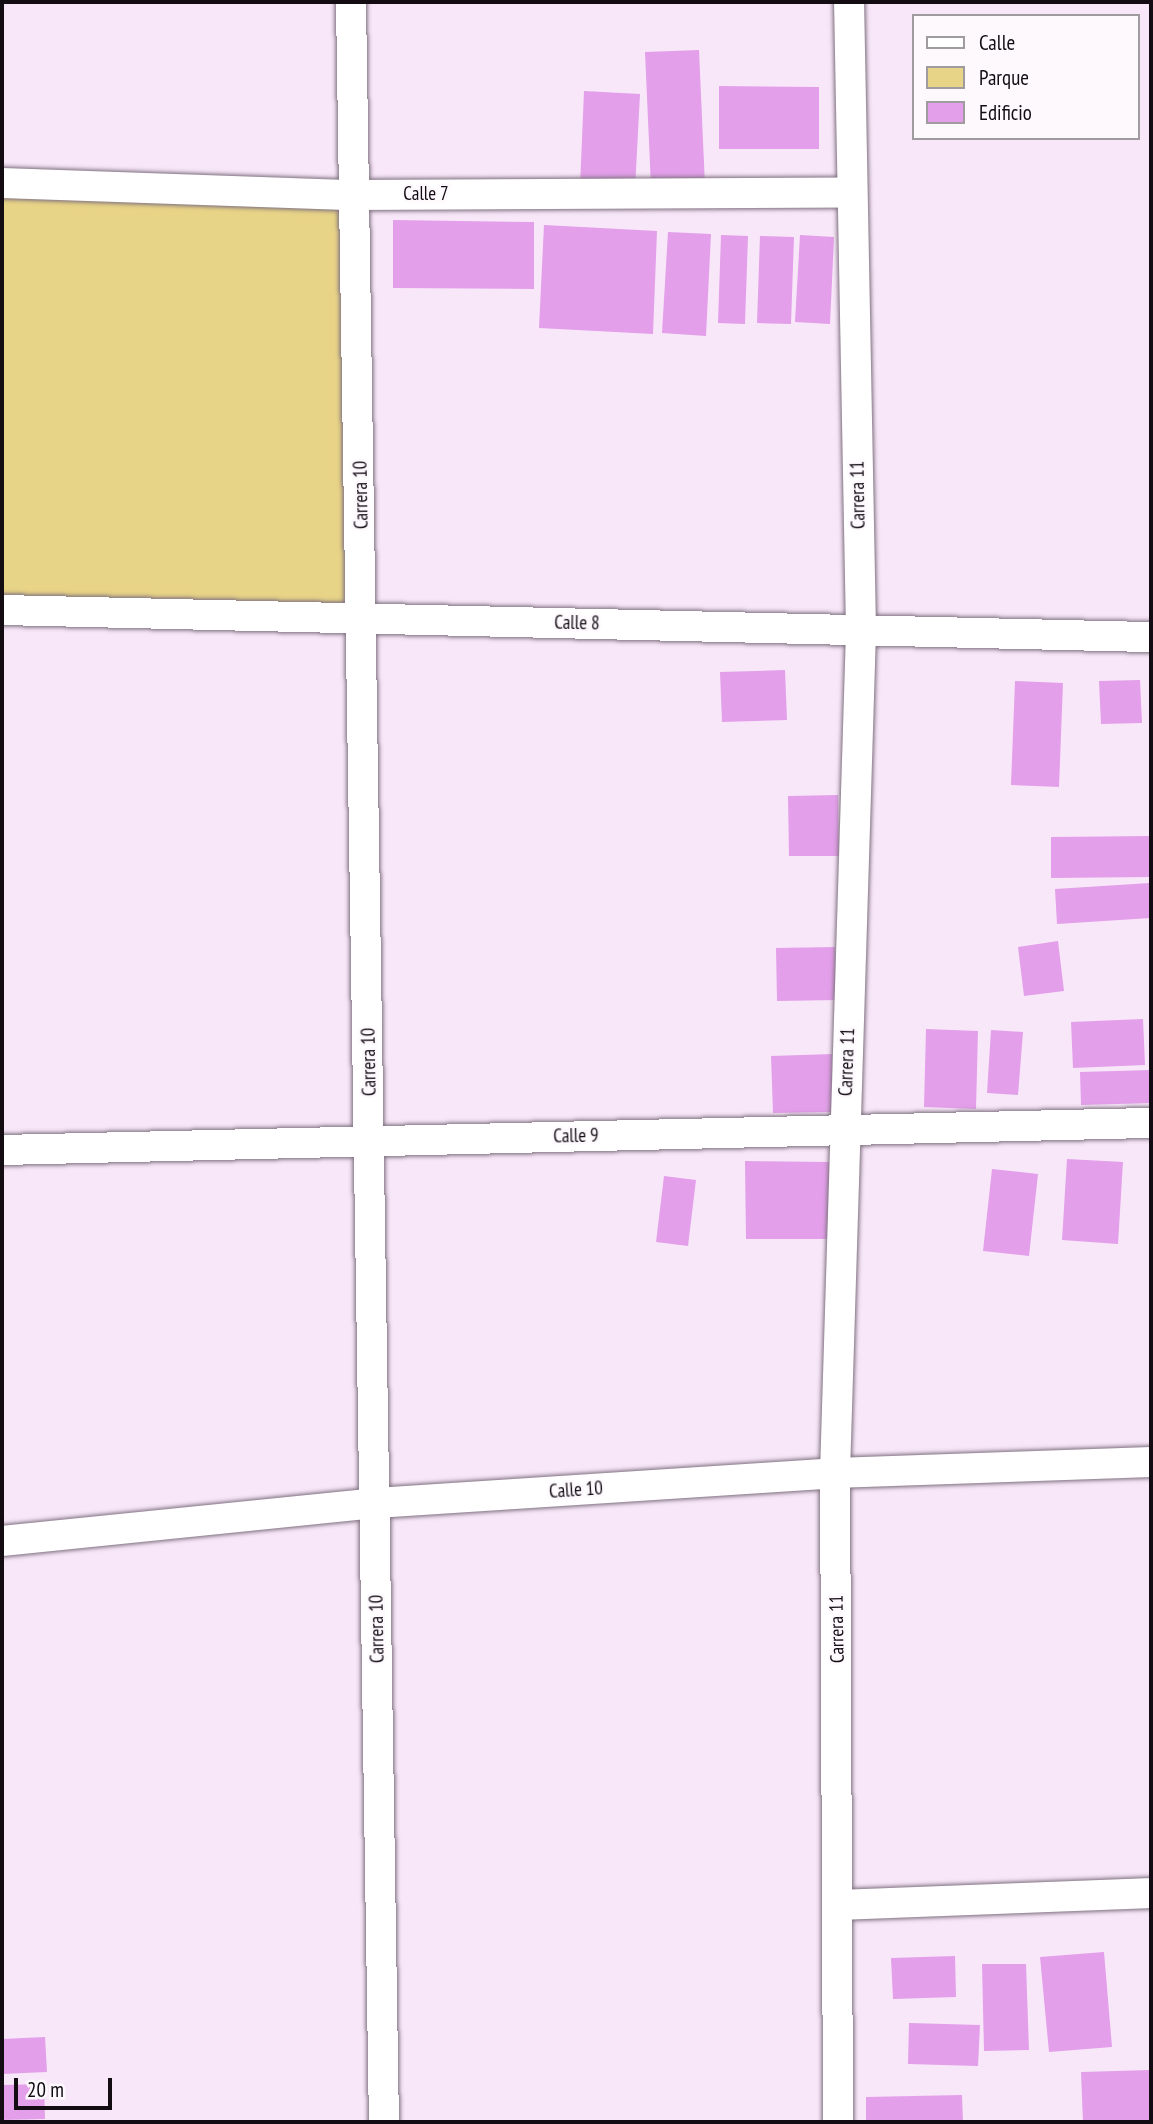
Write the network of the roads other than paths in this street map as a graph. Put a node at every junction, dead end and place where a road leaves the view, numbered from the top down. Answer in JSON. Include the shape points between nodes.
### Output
{"nodes":[{"id":1,"x":351,"y":2,"type":"edge"},
{"id":2,"x":849,"y":2,"type":"edge"},
{"id":3,"x":2,"y":183,"type":"edge"},
{"id":4,"x":851,"y":192,"type":"junction"},
{"id":5,"x":354,"y":195,"type":"junction"},
{"id":6,"x":2,"y":610,"type":"edge"},
{"id":7,"x":364,"y":618,"type":"junction"},
{"id":8,"x":861,"y":630,"type":"junction"},
{"id":9,"x":1151,"y":637,"type":"edge"},
{"id":10,"x":1151,"y":1123,"type":"edge"},
{"id":11,"x":844,"y":1130,"type":"junction"},
{"id":12,"x":370,"y":1141,"type":"junction"},
{"id":13,"x":2,"y":1150,"type":"edge"},
{"id":14,"x":1151,"y":1462,"type":"edge"},
{"id":15,"x":835,"y":1473,"type":"junction"},
{"id":16,"x":375,"y":1503,"type":"junction"},
{"id":17,"x":2,"y":1541,"type":"edge"},
{"id":18,"x":1151,"y":1894,"type":"edge"},
{"id":19,"x":840,"y":1905,"type":"junction"},
{"id":20,"x":384,"y":2122,"type":"edge"},
{"id":21,"x":838,"y":2122,"type":"edge"}],
"edges":[{"from":1,"to":5,"type":"street","name":"Carrera 10"},
{"from":2,"to":4,"type":"street","name":"Carrera 11"},
{"from":3,"to":5,"type":"street","name":"Calle 7"},
{"from":4,"to":5,"type":"street","name":"Calle 7"},
{"from":4,"to":8,"type":"street","name":"Carrera 11"},
{"from":5,"to":7,"type":"street","name":"Carrera 10"},
{"from":6,"to":7,"type":"street","name":"Calle 8"},
{"from":7,"to":8,"type":"street","name":"Calle 8"},
{"from":7,"to":12,"type":"street","name":"Carrera 10"},
{"from":8,"to":9,"type":"street","name":"Calle 8"},
{"from":8,"to":11,"type":"street","name":"Carrera 11"},
{"from":10,"to":11,"type":"street","name":"Calle 9"},
{"from":11,"to":12,"type":"street","name":"Calle 9"},
{"from":11,"to":15,"type":"street","name":"Carrera 11"},
{"from":12,"to":13,"type":"street","name":"Calle 9"},
{"from":12,"to":16,"type":"street","name":"Carrera 10"},
{"from":14,"to":15,"type":"street","name":"Calle 10"},
{"from":15,"to":16,"type":"street","name":"Calle 10"},
{"from":15,"to":19,"type":"street","name":"Carrera 11"},
{"from":16,"to":17,"type":"street","name":"Calle 10"},
{"from":16,"to":20,"type":"street","name":"Carrera 10"},
{"from":18,"to":19,"type":"street"},
{"from":19,"to":21,"type":"street","name":"Carrera 11"}]}
